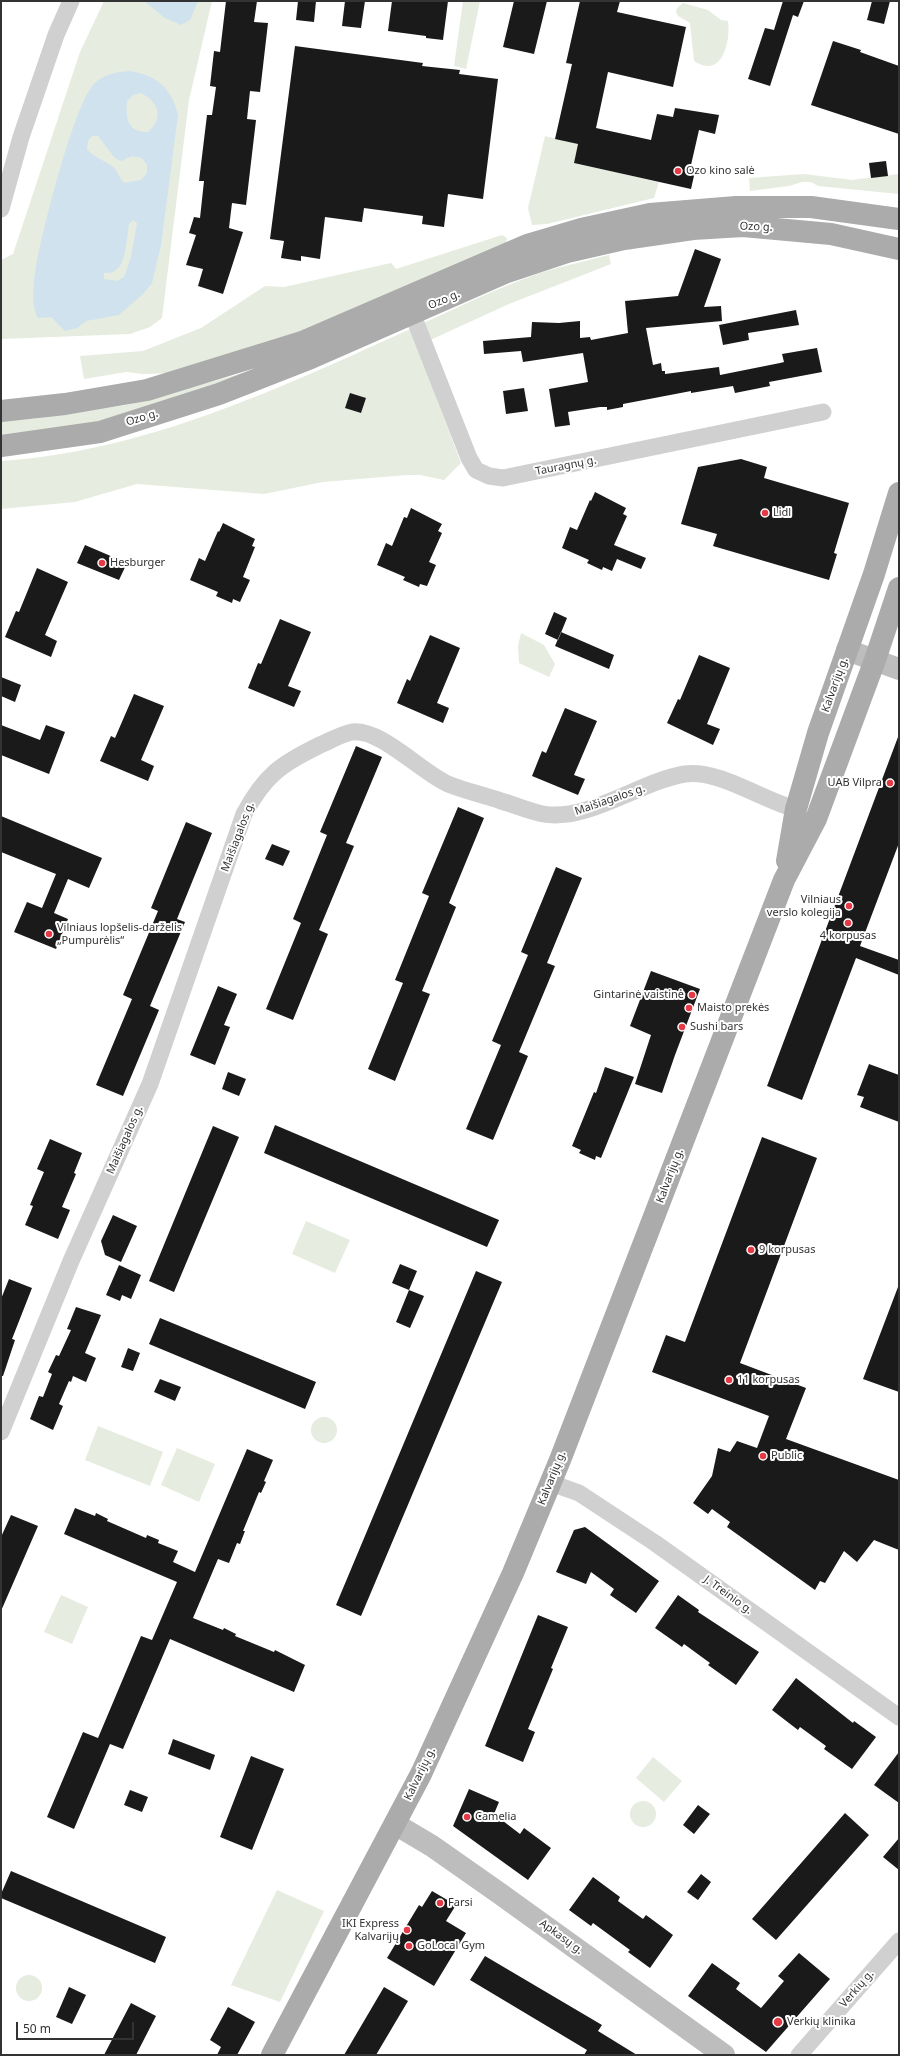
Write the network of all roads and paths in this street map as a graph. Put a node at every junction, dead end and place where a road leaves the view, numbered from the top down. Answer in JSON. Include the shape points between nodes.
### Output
{"nodes":[{"id":1,"x":71,"y":1,"type":"edge"},
{"id":2,"x":1,"y":209,"type":"edge"},
{"id":3,"x":899,"y":219,"type":"edge"},
{"id":4,"x":899,"y":249,"type":"edge"},
{"id":5,"x":412,"y":313,"type":"junction"},
{"id":6,"x":1,"y":411,"type":"edge"},
{"id":7,"x":823,"y":412,"type":"dead end"},
{"id":8,"x":1,"y":446,"type":"edge"},
{"id":9,"x":899,"y":493,"type":"edge"},
{"id":10,"x":899,"y":588,"type":"edge"},
{"id":11,"x":847,"y":650,"type":"junction"},
{"id":12,"x":875,"y":660,"type":"junction"},
{"id":13,"x":899,"y":669,"type":"edge"},
{"id":14,"x":796,"y":809,"type":"junction"},
{"id":15,"x":784,"y":880,"type":"junction"},
{"id":16,"x":1,"y":1432,"type":"edge"},
{"id":17,"x":551,"y":1483,"type":"junction"},
{"id":18,"x":899,"y":1717,"type":"edge"},
{"id":19,"x":395,"y":1824,"type":"junction"},
{"id":20,"x":899,"y":1941,"type":"edge"},
{"id":21,"x":272,"y":2055,"type":"edge"},
{"id":22,"x":724,"y":2055,"type":"edge"},
{"id":23,"x":799,"y":2055,"type":"edge"}],
"edges":[{"from":1,"to":2,"type":"street","via":[[56,35],[21,137]]},
{"from":3,"to":6,"type":"main road","name":"Ozo g.","via":[[811,207],[736,207],[650,214],[581,229],[527,245],[302,342],[147,390],[65,404]]},
{"from":4,"to":5,"type":"main road","name":"Ozo g.","via":[[831,234],[775,228],[743,226],[653,233],[567,252],[507,272]]},
{"from":5,"to":7,"type":"street","name":"Tauragnų g.","via":[[469,458],[476,470],[489,476],[503,478],[559,468]]},
{"from":5,"to":8,"type":"main road","name":"Ozo g.","via":[[311,358],[219,394],[100,432]]},
{"from":9,"to":11,"type":"main road","name":"Kalvarijų g."},
{"from":10,"to":12,"type":"main road","name":"Kalvarijų g."},
{"from":11,"to":12,"type":"main road"},
{"from":11,"to":14,"type":"main road","name":"Kalvarijų g.","via":[[818,733]]},
{"from":12,"to":13,"type":"main road"},
{"from":12,"to":15,"type":"main road","name":"Kalvarijų g.","via":[[816,819]]},
{"from":14,"to":15,"type":"main road","name":"Kalvarijų g."},
{"from":14,"to":16,"type":"street","name":"Maišiagalos g.","via":[[714,776],[685,774],[603,804],[564,814],[542,814],[449,784],[375,736],[363,731],[350,732],[336,738],[293,758],[275,771],[263,782],[244,814],[150,1084],[72,1261]]},
{"from":15,"to":17,"type":"main road","name":"Kalvarijų g."},
{"from":17,"to":18,"type":"street","name":"J. Treinio g.","via":[[580,1493],[655,1543]]},
{"from":17,"to":19,"type":"main road","name":"Kalvarijų g.","via":[[465,1679]]},
{"from":19,"to":21,"type":"main road","name":"Kalvarijų g."},
{"from":19,"to":22,"type":"main road","name":"Apkasų g.","via":[[432,1846]]},
{"from":20,"to":23,"type":"street","name":"Verkių g."}]}
